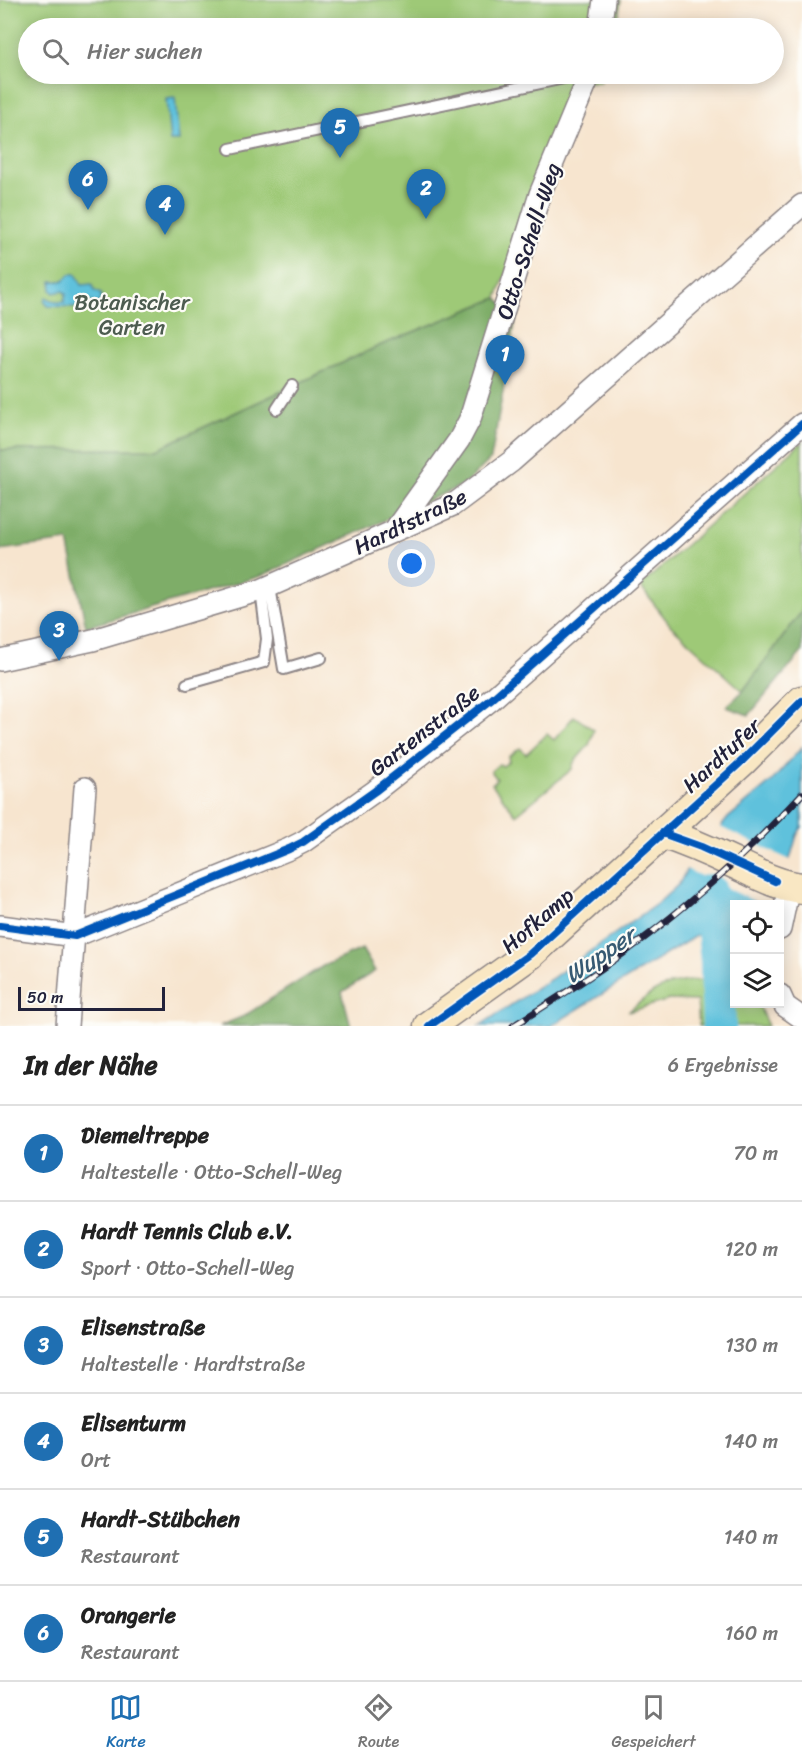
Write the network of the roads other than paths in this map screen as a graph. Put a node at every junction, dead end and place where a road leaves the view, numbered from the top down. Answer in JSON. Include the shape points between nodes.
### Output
{"nodes":[{"id":1,"x":604,"y":0,"type":"edge"},
{"id":2,"x":601,"y":18,"type":"edge"},
{"id":3,"x":536,"y":84,"type":"edge"},
{"id":4,"x":586,"y":84,"type":"edge"},
{"id":5,"x":231,"y":149,"type":"dead end"},
{"id":6,"x":802,"y":205,"type":"edge"},
{"id":7,"x":292,"y":386,"type":"dead end"},
{"id":8,"x":277,"y":409,"type":"dead end"},
{"id":9,"x":802,"y":424,"type":"edge"},
{"id":10,"x":394,"y":531,"type":"junction"},
{"id":11,"x":266,"y":588,"type":"junction"},
{"id":12,"x":321,"y":658,"type":"dead end"},
{"id":13,"x":0,"y":660,"type":"edge"},
{"id":14,"x":187,"y":684,"type":"dead end"},
{"id":15,"x":802,"y":700,"type":"edge"},
{"id":16,"x":85,"y":788,"type":"dead end"},
{"id":17,"x":662,"y":833,"type":"junction"},
{"id":18,"x":789,"y":885,"type":"edge"},
{"id":19,"x":784,"y":909,"type":"edge"},
{"id":20,"x":0,"y":926,"type":"edge"},
{"id":21,"x":75,"y":936,"type":"junction"},
{"id":22,"x":784,"y":1004,"type":"edge"},
{"id":23,"x":802,"y":1018,"type":"edge"},
{"id":24,"x":67,"y":1026,"type":"edge"},
{"id":25,"x":429,"y":1026,"type":"edge"}],
"edges":[{"from":1,"to":2,"type":"street"},
{"from":3,"to":5,"type":"lane"},
{"from":4,"to":10,"type":"street","name":"Otto-Schell-Weg","via":[[540,194],[470,419]]},
{"from":6,"to":10,"type":"street","name":"Hardtstraße","via":[[512,461],[453,505]]},
{"from":7,"to":8,"type":"lane"},
{"from":9,"to":21,"type":"street","name":"Gartenstraße","via":[[492,699],[375,791],[289,849]]},
{"from":10,"to":11,"type":"street","name":"Hardtstraße"},
{"from":11,"to":12,"type":"lane","via":[[284,669]]},
{"from":11,"to":13,"type":"street","name":"Hardtstraße","via":[[93,640]]},
{"from":11,"to":14,"type":"lane","via":[[264,662]]},
{"from":15,"to":17,"type":"street","name":"Hardtufer"},
{"from":16,"to":21,"type":"street"},
{"from":17,"to":18,"type":"street"},
{"from":17,"to":25,"type":"street","name":"Hofkamp","via":[[530,954]]},
{"from":18,"to":19,"type":"street"},
{"from":20,"to":21,"type":"street","name":"Gartenstraße"},
{"from":21,"to":24,"type":"street"},
{"from":22,"to":23,"type":"street"}]}
